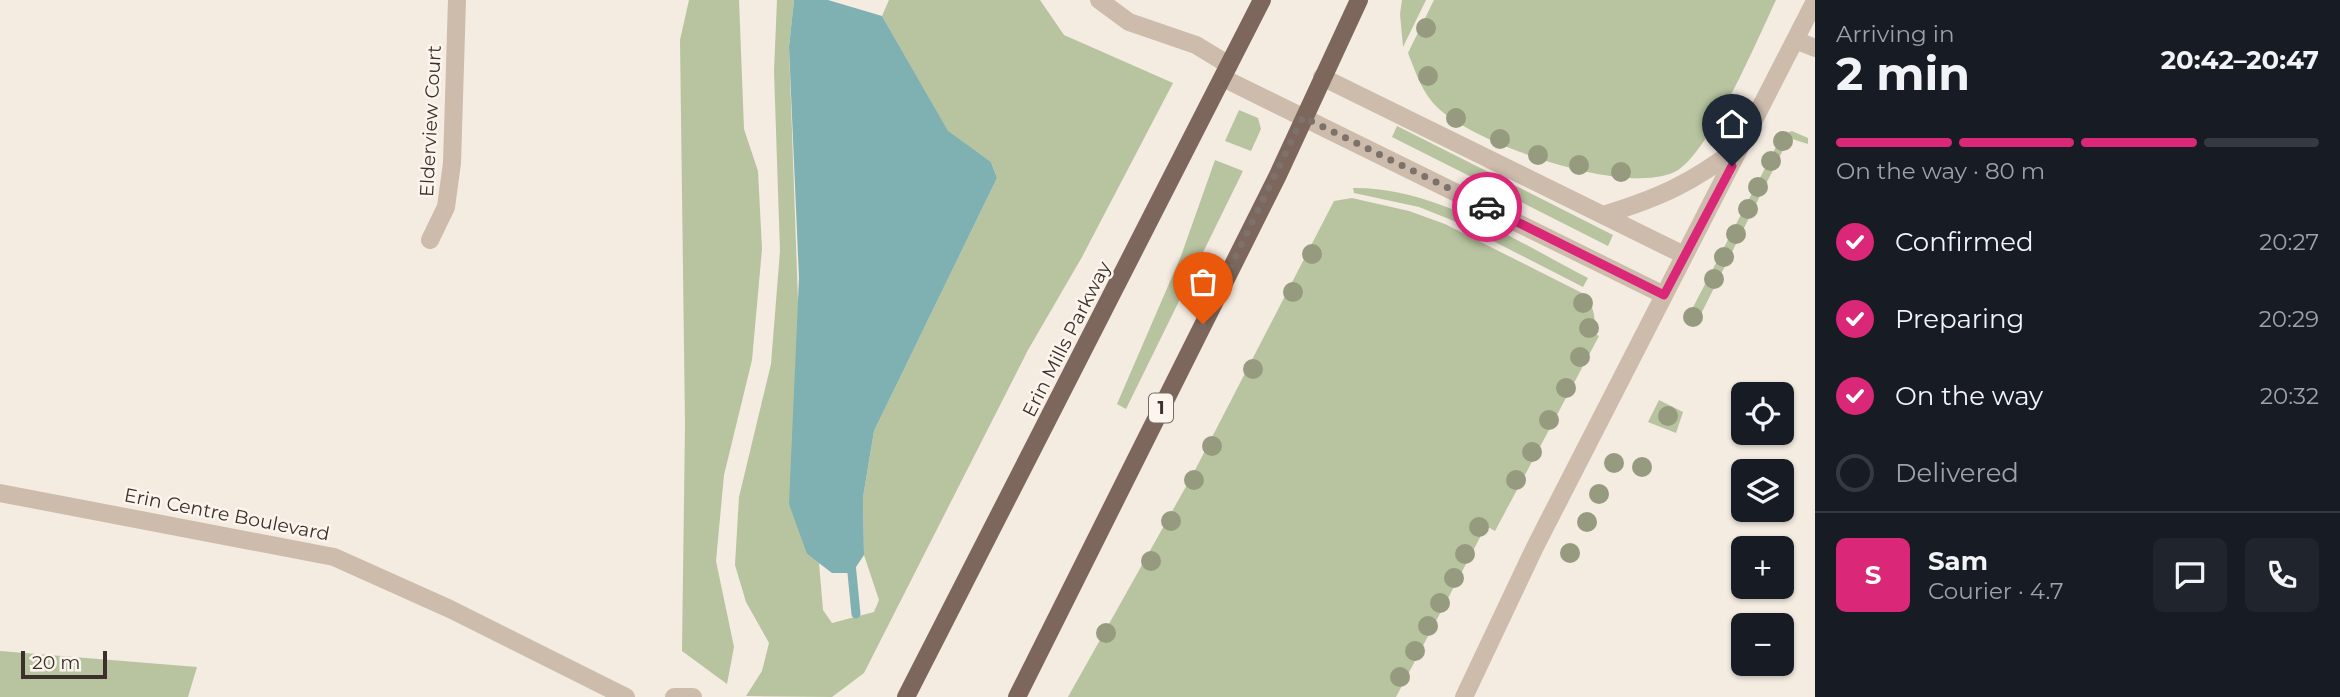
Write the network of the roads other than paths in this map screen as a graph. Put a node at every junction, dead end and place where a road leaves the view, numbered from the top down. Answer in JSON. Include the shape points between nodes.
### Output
{"nodes":[{"id":1,"x":457,"y":0,"type":"edge"},
{"id":2,"x":1099,"y":0,"type":"edge"},
{"id":3,"x":1262,"y":0,"type":"edge"},
{"id":4,"x":1359,"y":0,"type":"edge"},
{"id":5,"x":1815,"y":1,"type":"edge"},
{"id":6,"x":1795,"y":40,"type":"junction"},
{"id":7,"x":1815,"y":48,"type":"edge"},
{"id":8,"x":1226,"y":71,"type":"junction"},
{"id":9,"x":1322,"y":77,"type":"junction"},
{"id":10,"x":1303,"y":117,"type":"junction"},
{"id":11,"x":1744,"y":143,"type":"junction"},
{"id":12,"x":1602,"y":215,"type":"junction"},
{"id":13,"x":430,"y":240,"type":"dead end"},
{"id":14,"x":1684,"y":255,"type":"junction"},
{"id":15,"x":1664,"y":295,"type":"junction"},
{"id":16,"x":0,"y":493,"type":"edge"},
{"id":17,"x":626,"y":697,"type":"edge"},
{"id":18,"x":674,"y":697,"type":"edge"},
{"id":19,"x":694,"y":697,"type":"edge"},
{"id":20,"x":906,"y":697,"type":"edge"},
{"id":21,"x":1017,"y":697,"type":"edge"},
{"id":22,"x":1464,"y":697,"type":"edge"}],
"edges":[{"from":1,"to":13,"type":"street","name":"Elderview Court","via":[[452,163],[446,207]]},
{"from":2,"to":8,"type":"street","via":[[1129,22],[1196,45]]},
{"from":3,"to":8,"type":"main road","name":"Erin Mills Parkway"},
{"from":4,"to":9,"type":"main road","number":"1"},
{"from":5,"to":6,"type":"street"},
{"from":6,"to":7,"type":"street"},
{"from":6,"to":11,"type":"street"},
{"from":8,"to":10,"type":"street"},
{"from":8,"to":20,"type":"main road","name":"Erin Mills Parkway"},
{"from":9,"to":10,"type":"main road","number":"1"},
{"from":9,"to":12,"type":"street"},
{"from":10,"to":15,"type":"street"},
{"from":10,"to":21,"type":"main road","number":"1"},
{"from":11,"to":12,"type":"street","via":[[1702,175],[1656,198]]},
{"from":11,"to":14,"type":"street"},
{"from":12,"to":14,"type":"street"},
{"from":14,"to":15,"type":"street"},
{"from":15,"to":22,"type":"street"},
{"from":16,"to":17,"type":"street","name":"Erin Centre Boulevard","via":[[334,556]]},
{"from":18,"to":19,"type":"street"}]}
